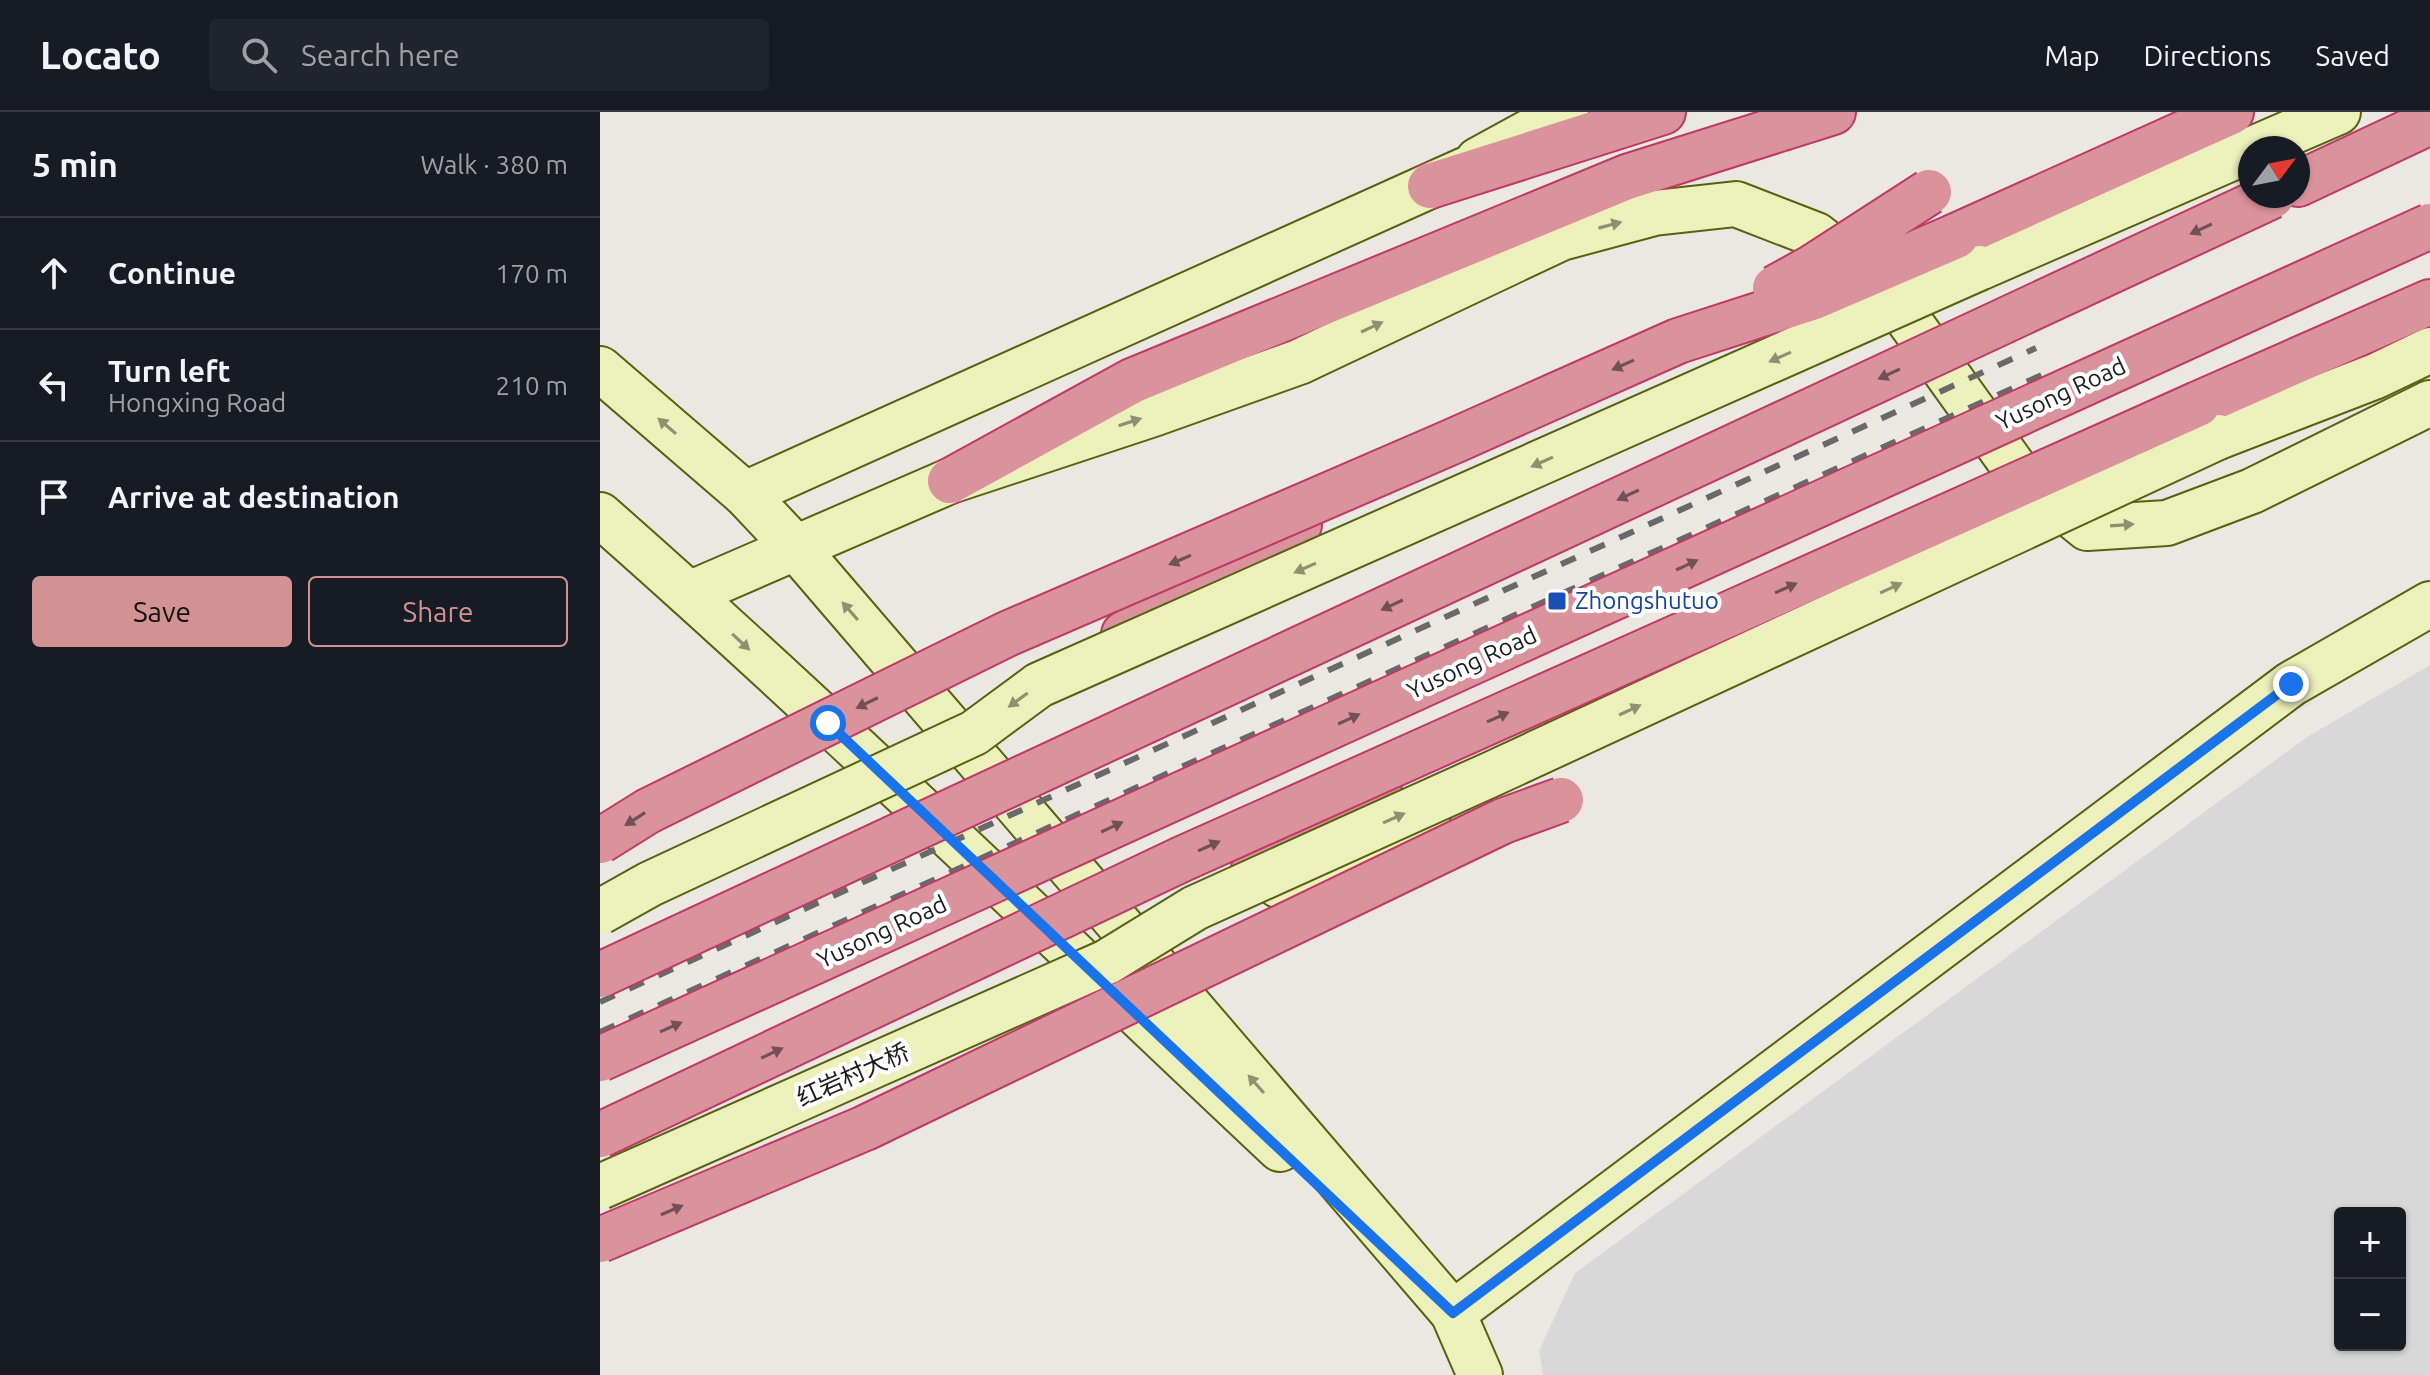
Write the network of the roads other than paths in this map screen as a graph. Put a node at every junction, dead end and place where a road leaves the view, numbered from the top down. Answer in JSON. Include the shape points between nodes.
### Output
{"nodes":[{"id":1,"x":1566,"y":112,"type":"edge"},
{"id":2,"x":1600,"y":112,"type":"edge"},
{"id":3,"x":1663,"y":112,"type":"edge"},
{"id":4,"x":1833,"y":112,"type":"edge"},
{"id":5,"x":2231,"y":112,"type":"edge"},
{"id":6,"x":2338,"y":112,"type":"edge"},
{"id":7,"x":2430,"y":122,"type":"edge"},
{"id":8,"x":2282,"y":136,"type":"edge"},
{"id":9,"x":2238,"y":154,"type":"edge"},
{"id":10,"x":2310,"y":178,"type":"edge"},
{"id":11,"x":1430,"y":186,"type":"junction"},
{"id":12,"x":1929,"y":192,"type":"dead end"},
{"id":13,"x":2246,"y":208,"type":"edge"},
{"id":14,"x":2430,"y":226,"type":"edge"},
{"id":15,"x":1968,"y":252,"type":"junction"},
{"id":16,"x":2430,"y":302,"type":"edge"},
{"id":17,"x":1678,"y":341,"type":"junction"},
{"id":18,"x":2430,"y":350,"type":"edge"},
{"id":19,"x":600,"y":369,"type":"edge"},
{"id":20,"x":2430,"y":403,"type":"edge"},
{"id":21,"x":2208,"y":420,"type":"junction"},
{"id":22,"x":1449,"y":443,"type":"junction"},
{"id":23,"x":950,"y":481,"type":"junction"},
{"id":24,"x":745,"y":494,"type":"junction"},
{"id":25,"x":600,"y":515,"type":"edge"},
{"id":26,"x":796,"y":548,"type":"junction"},
{"id":27,"x":689,"y":594,"type":"junction"},
{"id":28,"x":2430,"y":604,"type":"edge"},
{"id":29,"x":1064,"y":675,"type":"junction"},
{"id":30,"x":1438,"y":744,"type":"junction"},
{"id":31,"x":1561,"y":800,"type":"dead end"},
{"id":32,"x":1503,"y":821,"type":"junction"},
{"id":33,"x":600,"y":841,"type":"edge"},
{"id":34,"x":1195,"y":908,"type":"junction"},
{"id":35,"x":600,"y":912,"type":"edge"},
{"id":36,"x":600,"y":975,"type":"edge"},
{"id":37,"x":600,"y":1059,"type":"edge"},
{"id":38,"x":600,"y":1135,"type":"edge"},
{"id":39,"x":600,"y":1187,"type":"edge"},
{"id":40,"x":600,"y":1240,"type":"edge"},
{"id":41,"x":1453,"y":1313,"type":"junction"},
{"id":42,"x":1480,"y":1375,"type":"edge"}],
"edges":[{"from":1,"to":11,"type":"main road"},
{"from":2,"to":11,"type":"main road"},
{"from":3,"to":11,"type":"highway"},
{"from":4,"to":23,"type":"highway","via":[[1627,177],[1132,381]]},
{"from":5,"to":15,"type":"highway"},
{"from":6,"to":8,"type":"main road"},
{"from":7,"to":10,"type":"highway"},
{"from":9,"to":15,"type":"main road"},
{"from":11,"to":24,"type":"main road"},
{"from":12,"to":17,"type":"highway","bridge":true,"via":[[1813,267]]},
{"from":13,"to":36,"type":"highway","one_way":true,"bridge":true},
{"from":37,"to":14,"type":"highway","name":"Yusong Road","one_way":true,"bridge":true},
{"from":15,"to":17,"type":"highway","bridge":true},
{"from":15,"to":29,"type":"main road","one_way":true,"bridge":true},
{"from":16,"to":21,"type":"highway"},
{"from":17,"to":22,"type":"highway","one_way":true,"bridge":true},
{"from":18,"to":21,"type":"main road","via":[[2376,376]]},
{"from":24,"to":19,"type":"main road","one_way":true},
{"from":23,"to":20,"type":"main road","one_way":true,"via":[[1299,362],[1561,238],[1654,213],[1736,204],[1816,235],[1887,290],[2016,470],[2087,528],[2167,523],[2252,491]]},
{"from":30,"to":21,"type":"highway","one_way":true,"bridge":true},
{"from":34,"to":21,"type":"main road","one_way":true,"bridge":true,"via":[[1508,766]]},
{"from":22,"to":29,"type":"highway","bridge":true,"via":[[1262,545]]},
{"from":22,"to":33,"type":"highway","one_way":true,"bridge":true,"via":[[1007,634],[648,811]]},
{"from":23,"to":26,"type":"main road"},
{"from":24,"to":26,"type":"main road"},
{"from":25,"to":27,"type":"main road"},
{"from":26,"to":27,"type":"main road"},
{"from":41,"to":26,"type":"main road","one_way":true},
{"from":27,"to":41,"type":"main road","one_way":true},
{"from":28,"to":41,"type":"main road","via":[[2291,684]]},
{"from":29,"to":35,"type":"main road","one_way":true,"bridge":true,"via":[[1039,685],[974,733]]},
{"from":30,"to":34,"type":"highway","bridge":true},
{"from":38,"to":30,"type":"highway","one_way":true,"bridge":true,"via":[[1167,865]]},
{"from":31,"to":32,"type":"highway","bridge":true},
{"from":32,"to":34,"type":"main road","bridge":true},
{"from":40,"to":32,"type":"highway","one_way":true,"bridge":true,"via":[[865,1128]]},
{"from":34,"to":39,"type":"main road","name":"红岩村大桥","bridge":true,"via":[[1107,962]]},
{"from":41,"to":42,"type":"main road"}]}
